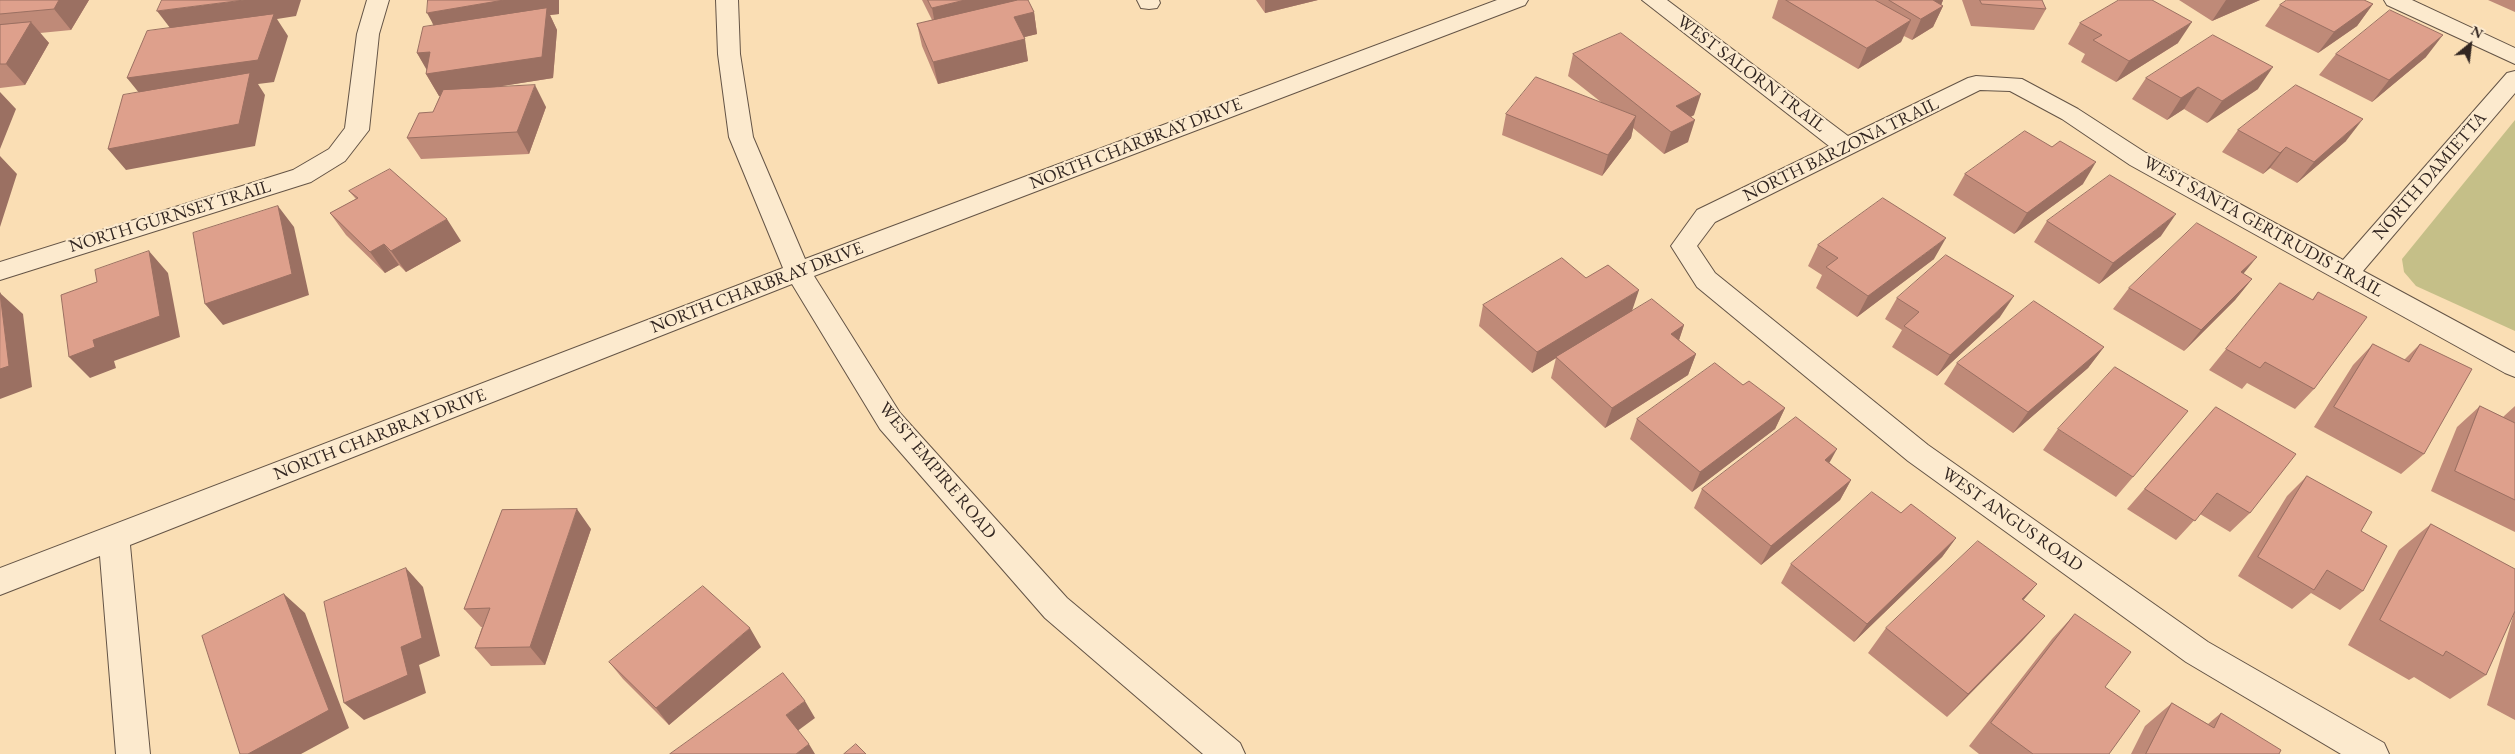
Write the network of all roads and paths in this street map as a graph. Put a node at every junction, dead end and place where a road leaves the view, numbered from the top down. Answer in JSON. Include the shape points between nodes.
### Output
{"nodes":[{"id":1,"x":378,"y":0,"type":"edge"},
{"id":2,"x":727,"y":0,"type":"edge"},
{"id":3,"x":1517,"y":0,"type":"edge"},
{"id":4,"x":1653,"y":0,"type":"edge"},
{"id":5,"x":2395,"y":0,"type":"edge"},
{"id":6,"x":2515,"y":58,"type":"edge"},
{"id":7,"x":2515,"y":78,"type":"edge"},
{"id":8,"x":2014,"y":84,"type":"joint"},
{"id":9,"x":1848,"y":148,"type":"junction"},
{"id":10,"x":1684,"y":246,"type":"joint"},
{"id":11,"x":0,"y":271,"type":"edge"},
{"id":12,"x":798,"y":272,"type":"junction"},
{"id":13,"x":2346,"y":274,"type":"junction"},
{"id":14,"x":2515,"y":366,"type":"edge"},
{"id":15,"x":114,"y":538,"type":"junction"},
{"id":16,"x":0,"y":582,"type":"edge"},
{"id":17,"x":132,"y":754,"type":"edge"},
{"id":18,"x":1228,"y":754,"type":"edge"},
{"id":19,"x":2372,"y":754,"type":"edge"}],
"edges":[{"from":1,"to":11,"type":"street","name":"NORTH GURNSEY TRAIL","via":[[368,34],[357,130],[336,155],[302,176]]},
{"from":2,"to":12,"type":"street","name":"WEST EMPIRE ROAD","via":[[728,54],[741,136]]},
{"from":3,"to":12,"type":"street","name":"NORTH CHARBRAY DRIVE"},
{"from":4,"to":9,"type":"street","name":"WEST SALORN TRAIL"},
{"from":5,"to":6,"type":"street"},
{"from":7,"to":13,"type":"street","name":"NORTH DAMIETTA"},
{"from":8,"to":9,"type":"street","name":"NORTH BARZONA TRAIL","via":[[1976,83]]},
{"from":8,"to":13,"type":"street","name":"WEST SANTA GERTRUDIS TRAIL","via":[[2070,114],[2138,159]]},
{"from":9,"to":10,"type":"street","name":"NORTH BARZONA TRAIL","via":[[1706,216]]},
{"from":10,"to":19,"type":"street","name":"WEST ANGUS ROAD","via":[[1706,280],[1918,453],[2197,652]]},
{"from":12,"to":15,"type":"street","name":"NORTH CHARBRAY DRIVE"},
{"from":12,"to":18,"type":"street","name":"WEST EMPIRE ROAD","via":[[890,420],[1000,546],[1056,608]]},
{"from":13,"to":14,"type":"street","name":"WEST SANTA GERTRUDIS TRAIL"},
{"from":15,"to":16,"type":"street","name":"NORTH CHARBRAY DRIVE"},
{"from":15,"to":17,"type":"street"}]}
